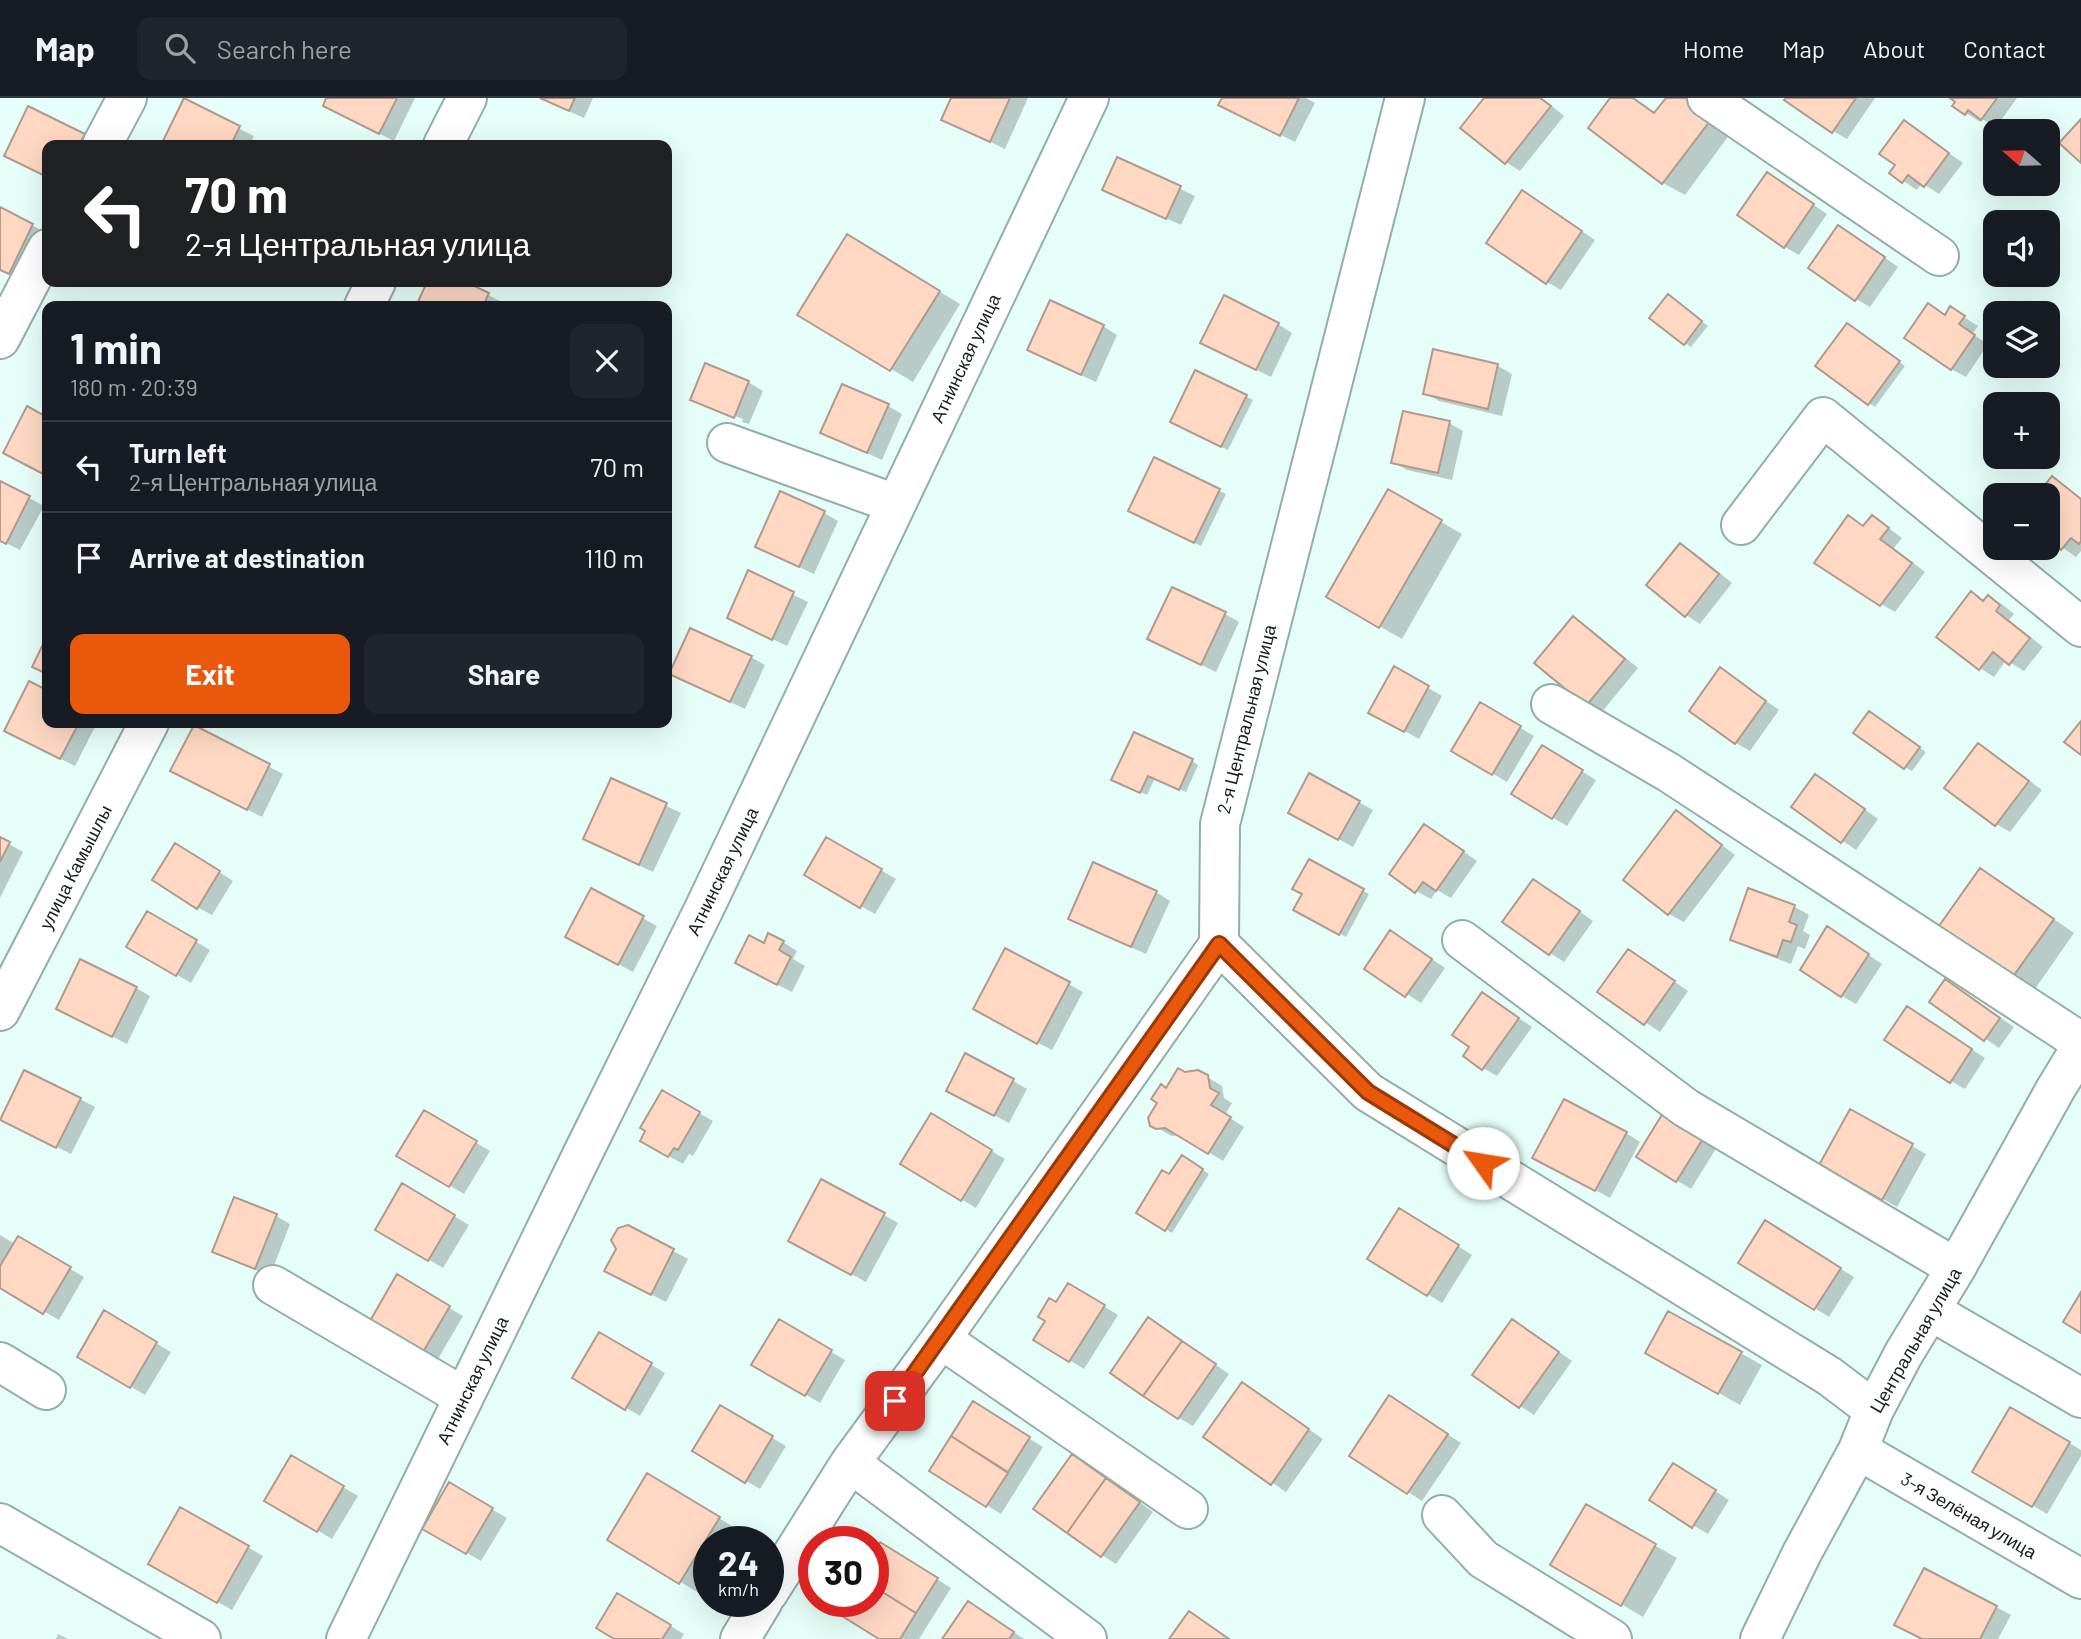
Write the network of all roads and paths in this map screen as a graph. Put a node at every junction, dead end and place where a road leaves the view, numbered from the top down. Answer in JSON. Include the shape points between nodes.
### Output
{"nodes":[{"id":1,"x":127,"y":98,"type":"edge"},
{"id":2,"x":467,"y":98,"type":"edge"},
{"id":3,"x":1088,"y":98,"type":"edge"},
{"id":4,"x":1405,"y":98,"type":"edge"},
{"id":5,"x":1707,"y":98,"type":"edge"},
{"id":6,"x":105,"y":140,"type":"edge"},
{"id":7,"x":446,"y":140,"type":"edge"},
{"id":8,"x":1940,"y":256,"type":"dead end"},
{"id":9,"x":42,"y":259,"type":"edge"},
{"id":10,"x":0,"y":339,"type":"edge"},
{"id":11,"x":727,"y":443,"type":"dead end"},
{"id":12,"x":896,"y":504,"type":"junction"},
{"id":13,"x":1741,"y":525,"type":"dead end"},
{"id":14,"x":2081,"y":626,"type":"edge"},
{"id":15,"x":1552,"y":705,"type":"dead end"},
{"id":16,"x":146,"y":728,"type":"edge"},
{"id":17,"x":1462,"y":940,"type":"dead end"},
{"id":18,"x":1219,"y":944,"type":"junction"},
{"id":19,"x":0,"y":1011,"type":"edge"},
{"id":20,"x":2081,"y":1042,"type":"edge"},
{"id":21,"x":2081,"y":1047,"type":"edge"},
{"id":22,"x":2068,"y":1098,"type":"edge"},
{"id":23,"x":1956,"y":1268,"type":"junction"},
{"id":24,"x":273,"y":1285,"type":"dead end"},
{"id":25,"x":1931,"y":1311,"type":"junction"},
{"id":26,"x":941,"y":1339,"type":"junction"},
{"id":27,"x":0,"y":1362,"type":"edge"},
{"id":28,"x":46,"y":1390,"type":"dead end"},
{"id":29,"x":464,"y":1397,"type":"junction"},
{"id":30,"x":2081,"y":1398,"type":"edge"},
{"id":31,"x":1874,"y":1410,"type":"junction"},
{"id":32,"x":1858,"y":1450,"type":"junction"},
{"id":33,"x":850,"y":1463,"type":"junction"},
{"id":34,"x":1188,"y":1509,"type":"dead end"},
{"id":35,"x":1442,"y":1515,"type":"dead end"},
{"id":36,"x":0,"y":1523,"type":"edge"},
{"id":37,"x":784,"y":1568,"type":"edge"},
{"id":38,"x":2081,"y":1579,"type":"edge"},
{"id":39,"x":753,"y":1617,"type":"edge"},
{"id":40,"x":198,"y":1638,"type":"edge"},
{"id":41,"x":346,"y":1639,"type":"edge"},
{"id":42,"x":740,"y":1639,"type":"edge"},
{"id":43,"x":1087,"y":1639,"type":"edge"},
{"id":44,"x":1612,"y":1639,"type":"edge"},
{"id":45,"x":1760,"y":1639,"type":"edge"}],
"edges":[{"from":1,"to":6,"type":"street"},
{"from":2,"to":7,"type":"street"},
{"from":3,"to":12,"type":"street","name":"Атнинская улица"},
{"from":4,"to":18,"type":"street","name":"2-я Центральная улица","via":[[1220,824]]},
{"from":5,"to":8,"type":"street"},
{"from":9,"to":10,"type":"street"},
{"from":11,"to":12,"type":"street"},
{"from":12,"to":29,"type":"street","name":"Атнинская улица","via":[[705,907]]},
{"from":13,"to":14,"type":"street","via":[[1824,417]]},
{"from":15,"to":20,"type":"street","via":[[1668,772]]},
{"from":16,"to":19,"type":"street","name":"улица Камышлы"},
{"from":17,"to":23,"type":"street","via":[[1686,1108]]},
{"from":18,"to":26,"type":"street"},
{"from":18,"to":31,"type":"street","via":[[1368,1092],[1829,1376]]},
{"from":21,"to":22,"type":"street","name":"Центральная улица"},
{"from":22,"to":23,"type":"street","name":"Центральная улица"},
{"from":23,"to":25,"type":"street","name":"Центральная улица"},
{"from":24,"to":29,"type":"street"},
{"from":25,"to":30,"type":"street"},
{"from":25,"to":31,"type":"street","name":"Центральная улица"},
{"from":26,"to":33,"type":"street"},
{"from":26,"to":34,"type":"street"},
{"from":27,"to":28,"type":"street"},
{"from":29,"to":41,"type":"street","name":"Атнинская улица"},
{"from":31,"to":32,"type":"street","name":"Центральная улица"},
{"from":32,"to":38,"type":"street","name":"3-я Зелёная улица"},
{"from":32,"to":45,"type":"street","name":"Центральная улица"},
{"from":33,"to":37,"type":"street"},
{"from":33,"to":43,"type":"street"},
{"from":35,"to":44,"type":"street","via":[[1483,1559]]},
{"from":36,"to":40,"type":"street"},
{"from":39,"to":42,"type":"street"}]}
